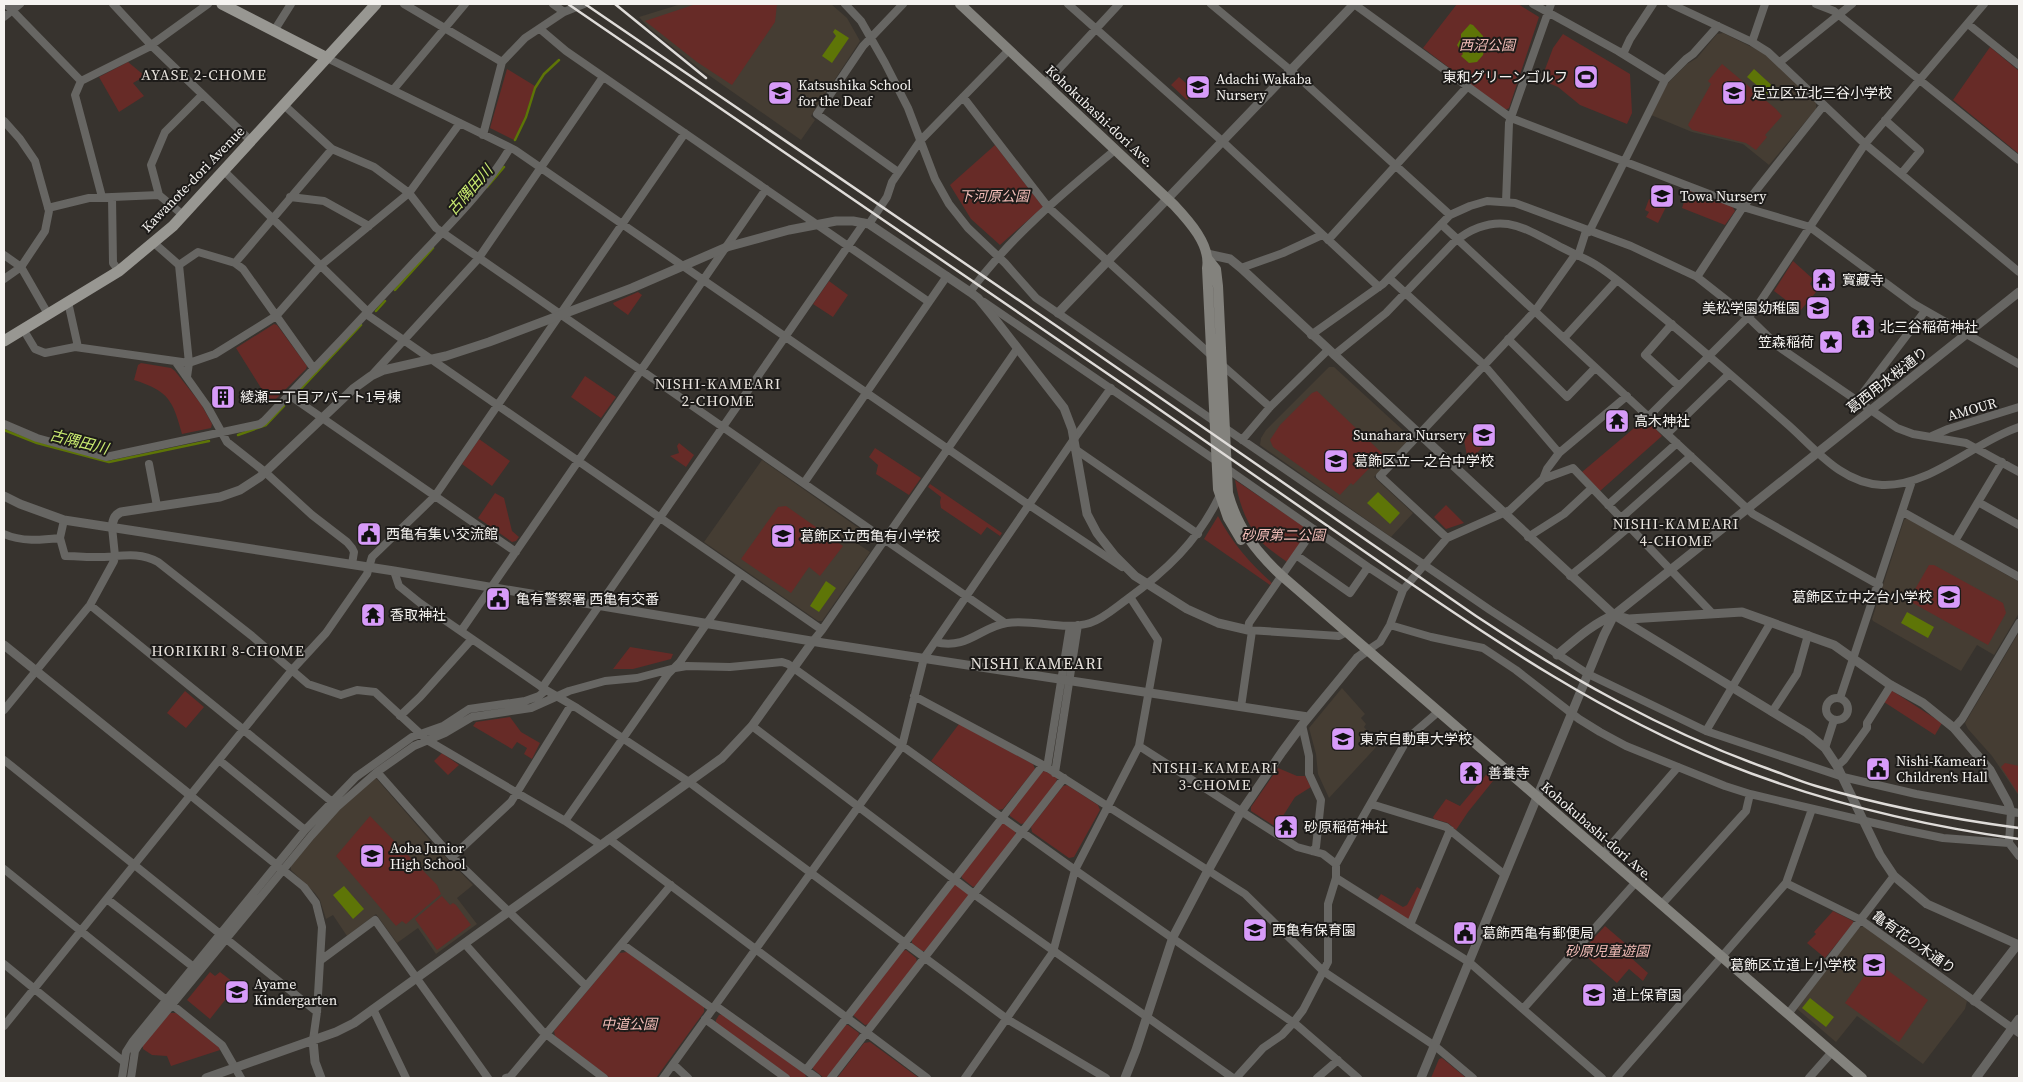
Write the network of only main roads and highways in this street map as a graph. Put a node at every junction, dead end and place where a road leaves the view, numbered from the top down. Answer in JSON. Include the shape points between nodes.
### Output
{"nodes":[{"id":1,"x":222,"y":4,"type":"edge"},
{"id":2,"x":376,"y":4,"type":"edge"},
{"id":3,"x":960,"y":4,"type":"edge"},
{"id":4,"x":327,"y":58,"type":"junction"},
{"id":5,"x":1208,"y":256,"type":"junction"},
{"id":6,"x":4,"y":341,"type":"edge"},
{"id":7,"x":1270,"y":565,"type":"junction"},
{"id":8,"x":1862,"y":1078,"type":"edge"}],
"edges":[{"from":1,"to":4,"type":"main road"},
{"from":2,"to":4,"type":"main road","name":"Kawanote-dori Avenue"},
{"from":3,"to":5,"type":"main road","name":"Kohokubashi-dori Ave.","via":[[1167,198],[1188,221]]},
{"from":4,"to":6,"type":"main road","name":"Kawanote-dori Avenue","via":[[154,243],[118,271]]},
{"from":5,"to":7,"type":"main road","name":"Kohokubashi-dori Ave.","via":[[1216,269],[1218,286],[1228,493],[1237,522]]},
{"from":5,"to":7,"type":"main road","name":"Kohokubashi-dori Ave.","via":[[1215,460],[1220,497],[1244,544]]},
{"from":7,"to":8,"type":"main road","name":"Kohokubashi-dori Ave."}]}
